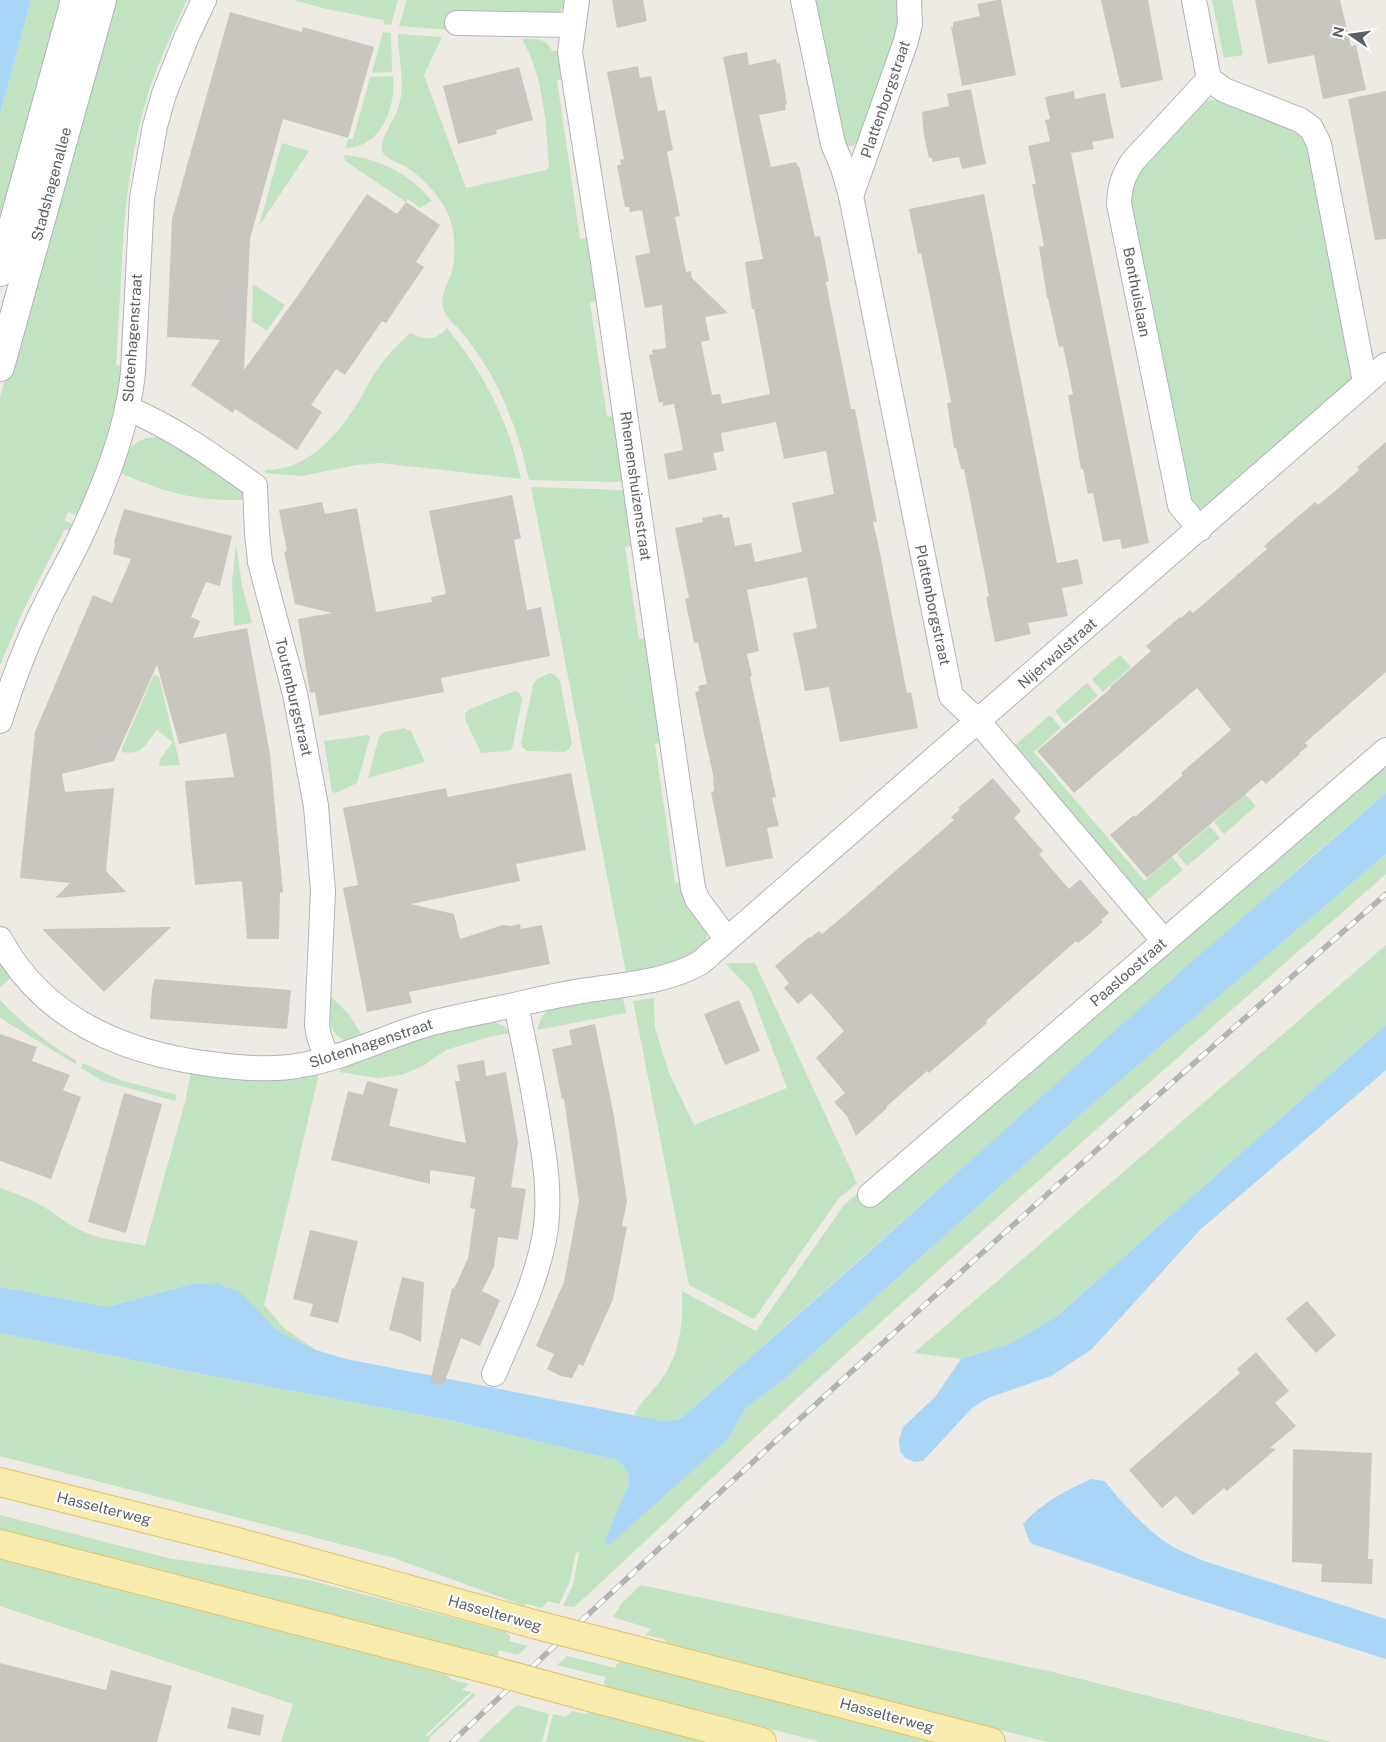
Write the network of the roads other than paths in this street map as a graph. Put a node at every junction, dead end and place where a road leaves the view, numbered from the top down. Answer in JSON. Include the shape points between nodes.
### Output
{"nodes":[{"id":1,"x":76,"y":0,"type":"edge"},
{"id":2,"x":102,"y":0,"type":"edge"},
{"id":3,"x":204,"y":0,"type":"edge"},
{"id":4,"x":577,"y":0,"type":"edge"},
{"id":5,"x":803,"y":0,"type":"edge"},
{"id":6,"x":909,"y":0,"type":"edge"},
{"id":7,"x":1194,"y":0,"type":"edge"},
{"id":8,"x":457,"y":23,"type":"dead end"},
{"id":9,"x":573,"y":25,"type":"junction"},
{"id":10,"x":1209,"y":79,"type":"junction"},
{"id":11,"x":851,"y":196,"type":"junction"},
{"id":12,"x":0,"y":272,"type":"edge"},
{"id":13,"x":1386,"y":365,"type":"edge"},
{"id":14,"x":0,"y":367,"type":"edge"},
{"id":15,"x":1365,"y":382,"type":"junction"},
{"id":16,"x":128,"y":408,"type":"junction"},
{"id":17,"x":1200,"y":529,"type":"junction"},
{"id":18,"x":0,"y":721,"type":"edge"},
{"id":19,"x":978,"y":721,"type":"junction"},
{"id":20,"x":1386,"y":750,"type":"edge"},
{"id":21,"x":726,"y":938,"type":"junction"},
{"id":22,"x":0,"y":939,"type":"edge"},
{"id":23,"x":1164,"y":941,"type":"junction"},
{"id":24,"x":516,"y":1004,"type":"junction"},
{"id":25,"x":328,"y":1059,"type":"junction"},
{"id":26,"x":870,"y":1195,"type":"dead end"},
{"id":27,"x":494,"y":1374,"type":"dead end"},
{"id":28,"x":0,"y":1482,"type":"edge"},
{"id":29,"x":0,"y":1544,"type":"edge"},
{"id":30,"x":762,"y":1742,"type":"edge"},
{"id":31,"x":991,"y":1742,"type":"edge"}],
"edges":[{"from":1,"to":12,"type":"main road","name":"Stadshagenallee"},
{"from":2,"to":14,"type":"main road","name":"Stadshagenallee"},
{"from":3,"to":16,"type":"street","name":"Slotenhagenstraat","via":[[164,94],[155,126],[142,198],[137,321]]},
{"from":4,"to":9,"type":"street","name":"Rhemenshuizenstraat"},
{"from":5,"to":11,"type":"street","name":"Plattenborgstraat","via":[[832,144]]},
{"from":6,"to":11,"type":"street","name":"Plattenborgstraat","via":[[910,24],[906,41]]},
{"from":7,"to":10,"type":"street"},
{"from":8,"to":9,"type":"street"},
{"from":9,"to":21,"type":"street","name":"Rhemenshuizenstraat","via":[[570,52],[693,888],[697,899]]},
{"from":10,"to":15,"type":"street","via":[[1224,90],[1300,120],[1311,128],[1319,144]]},
{"from":10,"to":17,"type":"street","name":"Benthuislaan","via":[[1133,161],[1124,175],[1119,204],[1180,505]]},
{"from":11,"to":19,"type":"street","name":"Plattenborgstraat","via":[[951,696]]},
{"from":13,"to":15,"type":"street","name":"Nijerwalstraat"},
{"from":15,"to":17,"type":"street","name":"Nijerwalstraat"},
{"from":16,"to":18,"type":"street","name":"Slotenhagenstraat","via":[[101,490],[34,628]]},
{"from":16,"to":25,"type":"street","name":"Toutenburgstraat","via":[[178,432],[255,486],[260,562],[295,694],[316,806],[323,891],[317,1026]]},
{"from":17,"to":19,"type":"street","name":"Nijerwalstraat"},
{"from":19,"to":21,"type":"street","name":"Nijerwalstraat"},
{"from":19,"to":23,"type":"street","name":"Plattenborgstraat"},
{"from":20,"to":23,"type":"street","name":"Paasloostraat"},
{"from":21,"to":24,"type":"street","name":"Slotenhagenstraat","via":[[700,963],[685,971]]},
{"from":22,"to":25,"type":"street","name":"Slotenhagenstraat","via":[[21,973],[43,996],[68,1016],[126,1046],[172,1058],[253,1068],[300,1066]]},
{"from":23,"to":26,"type":"street","name":"Paasloostraat"},
{"from":24,"to":25,"type":"street","name":"Slotenhagenstraat","via":[[432,1023]]},
{"from":24,"to":27,"type":"street","via":[[533,1086],[548,1196],[546,1228],[532,1280]]},
{"from":28,"to":31,"type":"main road","name":"Hasselterweg","bridge":true},
{"from":29,"to":30,"type":"main road","bridge":true}]}
